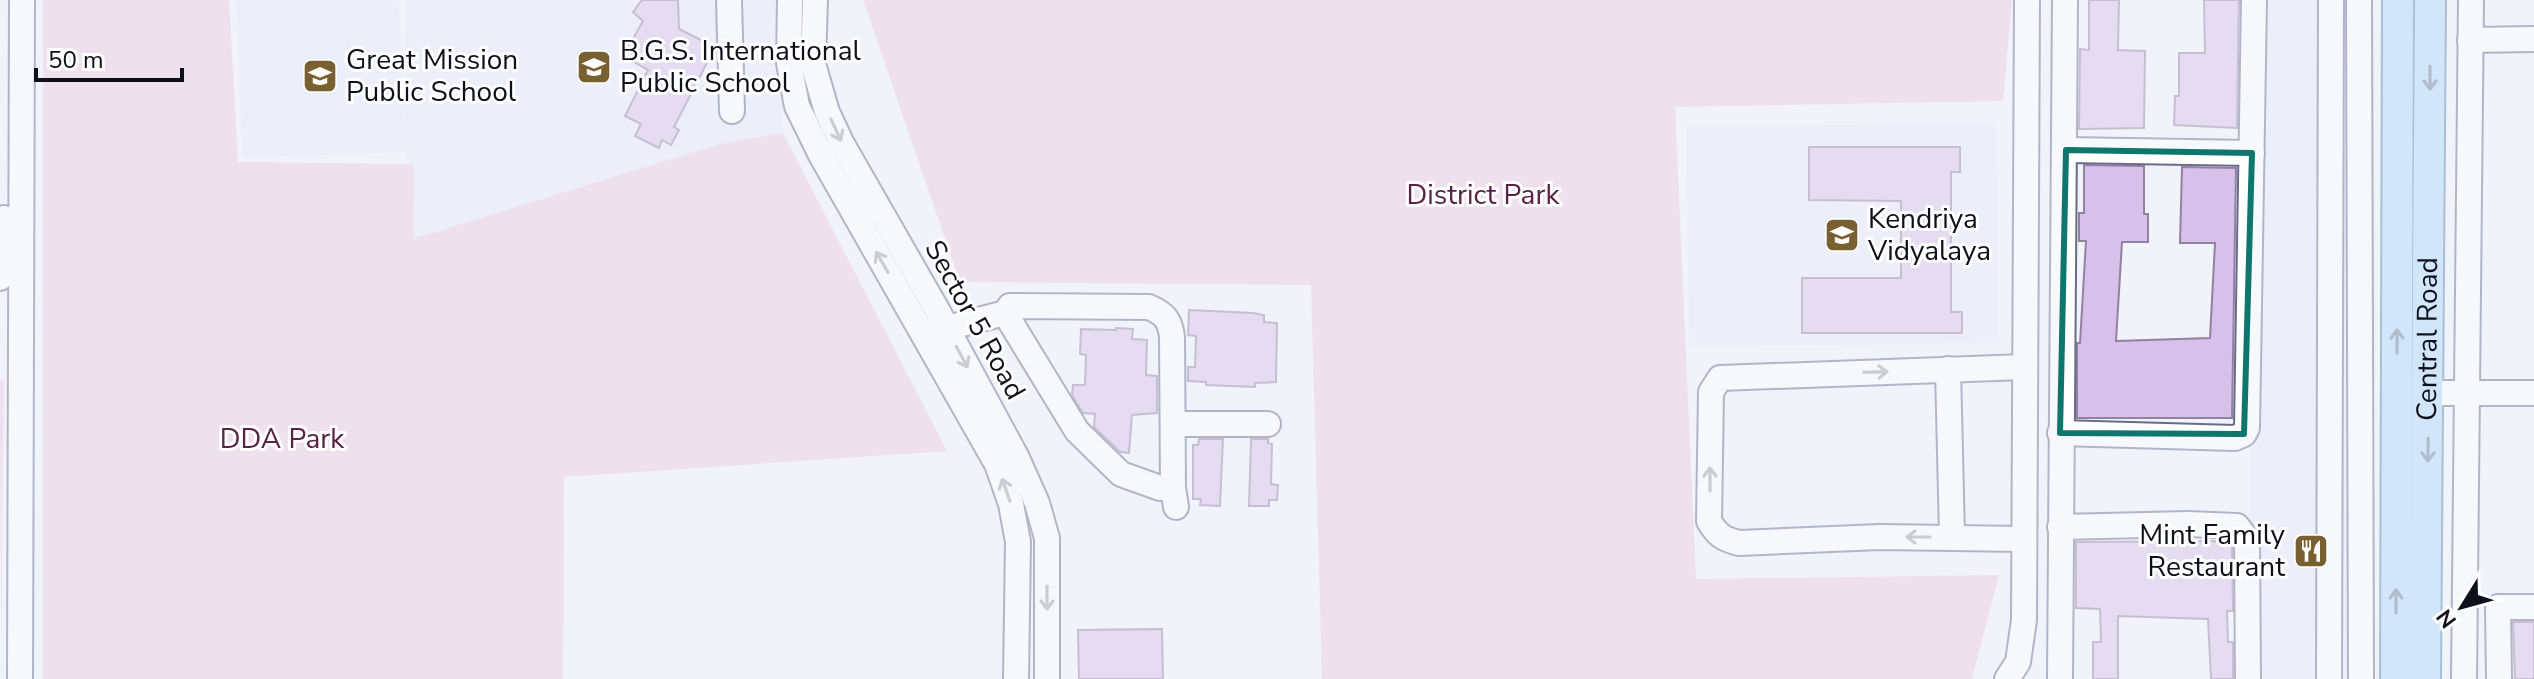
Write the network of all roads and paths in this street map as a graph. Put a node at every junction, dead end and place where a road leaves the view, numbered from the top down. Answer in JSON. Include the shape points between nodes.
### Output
{"nodes":[{"id":1,"x":7,"y":0,"type":"edge"},
{"id":2,"x":22,"y":0,"type":"edge"},
{"id":3,"x":729,"y":0,"type":"edge"},
{"id":4,"x":790,"y":0,"type":"edge"},
{"id":5,"x":815,"y":0,"type":"edge"},
{"id":6,"x":2027,"y":0,"type":"edge"},
{"id":7,"x":2065,"y":0,"type":"edge"},
{"id":8,"x":2254,"y":0,"type":"edge"},
{"id":9,"x":2331,"y":0,"type":"edge"},
{"id":10,"x":2359,"y":0,"type":"edge"},
{"id":11,"x":2398,"y":0,"type":"edge"},
{"id":12,"x":2430,"y":0,"type":"edge"},
{"id":13,"x":2471,"y":0,"type":"edge"},
{"id":14,"x":2534,"y":39,"type":"edge"},
{"id":15,"x":2470,"y":40,"type":"junction"},
{"id":16,"x":2330,"y":89,"type":"junction"},
{"id":17,"x":2360,"y":90,"type":"junction"},
{"id":18,"x":9,"y":110,"type":"edge"},
{"id":19,"x":732,"y":111,"type":"dead end"},
{"id":20,"x":2066,"y":150,"type":"junction"},
{"id":21,"x":2252,"y":153,"type":"junction"},
{"id":22,"x":6,"y":213,"type":"edge"},
{"id":23,"x":0,"y":278,"type":"edge"},
{"id":24,"x":1008,"y":318,"type":"junction"},
{"id":25,"x":1103,"y":322,"type":"dead end"},
{"id":26,"x":947,"y":328,"type":"junction"},
{"id":27,"x":2024,"y":367,"type":"junction"},
{"id":28,"x":1948,"y":369,"type":"junction"},
{"id":29,"x":2429,"y":393,"type":"junction"},
{"id":30,"x":2534,"y":393,"type":"edge"},
{"id":31,"x":2466,"y":394,"type":"junction"},
{"id":32,"x":1173,"y":424,"type":"junction"},
{"id":33,"x":1268,"y":424,"type":"dead end"},
{"id":34,"x":2060,"y":433,"type":"junction"},
{"id":35,"x":2329,"y":478,"type":"junction"},
{"id":36,"x":2361,"y":478,"type":"junction"},
{"id":37,"x":2060,"y":527,"type":"junction"},
{"id":38,"x":1952,"y":536,"type":"junction"},
{"id":39,"x":2024,"y":539,"type":"junction"},
{"id":40,"x":2498,"y":607,"type":"junction"},
{"id":41,"x":2534,"y":607,"type":"edge"},
{"id":42,"x":2464,"y":608,"type":"junction"},
{"id":43,"x":20,"y":679,"type":"edge"},
{"id":44,"x":1016,"y":679,"type":"edge"},
{"id":45,"x":1047,"y":679,"type":"edge"},
{"id":46,"x":2007,"y":679,"type":"edge"},
{"id":47,"x":2060,"y":679,"type":"edge"},
{"id":48,"x":2248,"y":679,"type":"edge"},
{"id":49,"x":2329,"y":679,"type":"edge"},
{"id":50,"x":2361,"y":679,"type":"edge"},
{"id":51,"x":2396,"y":679,"type":"edge"},
{"id":52,"x":2425,"y":679,"type":"edge"},
{"id":53,"x":2464,"y":679,"type":"edge"},
{"id":54,"x":2499,"y":679,"type":"edge"}],
"edges":[{"from":1,"to":18,"type":"street"},
{"from":2,"to":18,"type":"street"},
{"from":3,"to":19,"type":"street"},
{"from":44,"to":4,"type":"street","name":"Sector 5 Road","one_way":true,"via":[[1018,542],[1011,504],[997,464],[797,106],[789,63]]},
{"from":5,"to":26,"type":"street","name":"Sector 5 Road","one_way":true,"via":[[813,64],[827,112]]},
{"from":6,"to":27,"type":"street"},
{"from":7,"to":20,"type":"street"},
{"from":8,"to":21,"type":"street"},
{"from":9,"to":16,"type":"street"},
{"from":10,"to":17,"type":"street"},
{"from":51,"to":11,"type":"main road","name":"Central Road","one_way":true},
{"from":12,"to":29,"type":"main road","name":"Central Road","one_way":true},
{"from":13,"to":15,"type":"street"},
{"from":14,"to":15,"type":"street"},
{"from":15,"to":31,"type":"street"},
{"from":16,"to":17,"type":"street"},
{"from":16,"to":35,"type":"street"},
{"from":17,"to":36,"type":"street"},
{"from":18,"to":22,"type":"street"},
{"from":20,"to":21,"type":"street"},
{"from":20,"to":34,"type":"street"},
{"from":21,"to":34,"type":"street","via":[[2244,434],[2235,438]]},
{"from":22,"to":23,"type":"street"},
{"from":22,"to":43,"type":"street"},
{"from":24,"to":25,"type":"street"},
{"from":24,"to":26,"type":"street"},
{"from":24,"to":32,"type":"street","via":[[1010,306],[1149,307],[1161,312],[1170,321],[1172,337]]},
{"from":24,"to":32,"type":"street","via":[[1077,431],[1121,474],[1175,498]]},
{"from":26,"to":45,"type":"street","name":"Sector 5 Road","one_way":true,"via":[[1017,458],[1047,538]]},
{"from":27,"to":28,"type":"street"},
{"from":27,"to":39,"type":"street"},
{"from":28,"to":38,"type":"street"},
{"from":38,"to":28,"type":"street","one_way":true,"via":[[1739,543],[1716,533],[1709,521],[1711,392],[1720,378]]},
{"from":29,"to":31,"type":"street"},
{"from":29,"to":52,"type":"main road","name":"Central Road","one_way":true},
{"from":30,"to":31,"type":"street"},
{"from":31,"to":42,"type":"street"},
{"from":32,"to":33,"type":"street"},
{"from":34,"to":37,"type":"street"},
{"from":35,"to":36,"type":"street"},
{"from":35,"to":49,"type":"street"},
{"from":36,"to":50,"type":"street"},
{"from":37,"to":47,"type":"street"},
{"from":37,"to":48,"type":"street","via":[[2188,524],[2242,530],[2247,539]]},
{"from":38,"to":39,"type":"street"},
{"from":39,"to":46,"type":"street","via":[[2024,620],[2018,662]]},
{"from":40,"to":41,"type":"street"},
{"from":40,"to":42,"type":"street"},
{"from":40,"to":54,"type":"street"},
{"from":42,"to":53,"type":"street"}]}
